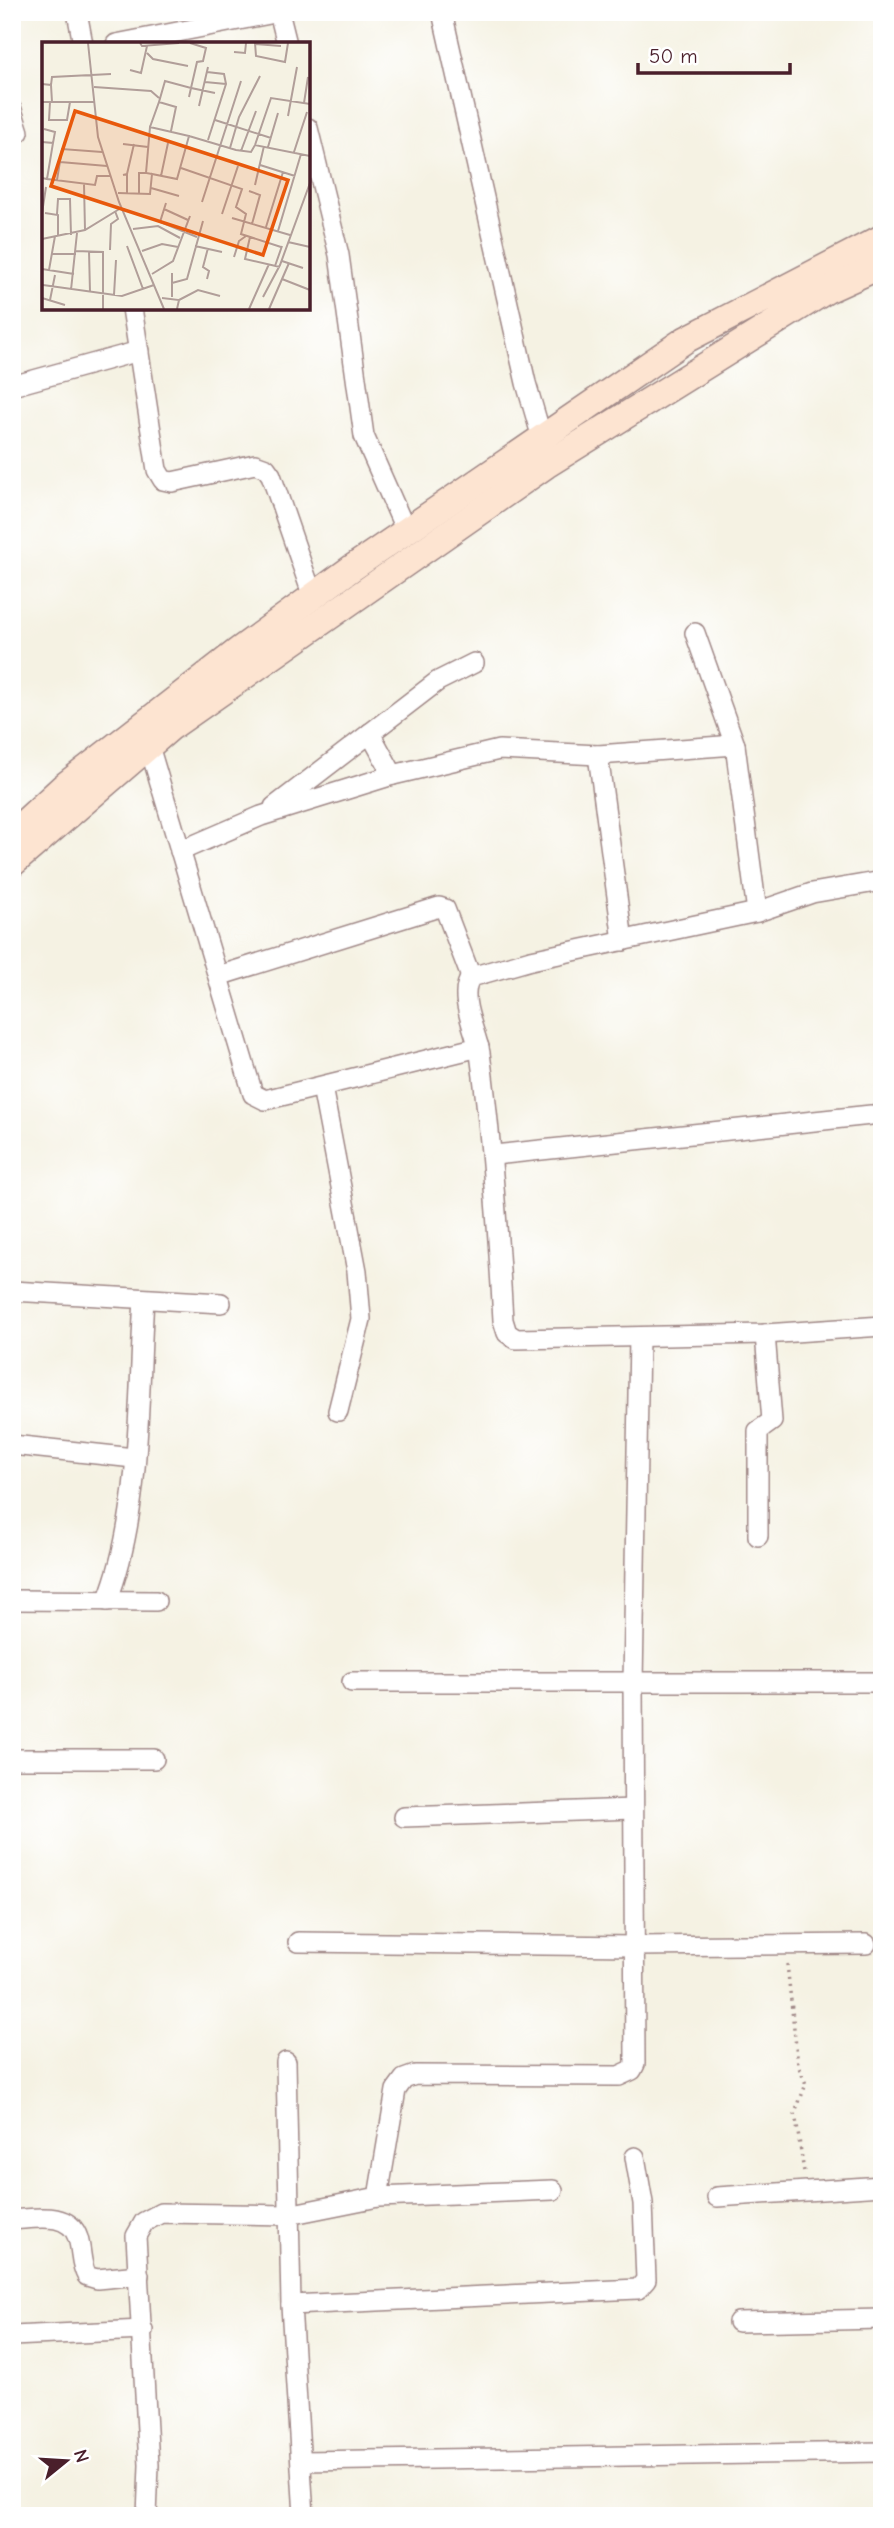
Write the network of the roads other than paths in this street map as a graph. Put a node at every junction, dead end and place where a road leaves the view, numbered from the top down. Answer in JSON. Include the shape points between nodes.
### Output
{"nodes":[{"id":1,"x":77,"y":12,"type":"edge"},
{"id":2,"x":280,"y":12,"type":"edge"},
{"id":3,"x":442,"y":12,"type":"edge"},
{"id":4,"x":83,"y":42,"type":"edge"},
{"id":5,"x":126,"y":42,"type":"edge"},
{"id":6,"x":287,"y":42,"type":"edge"},
{"id":7,"x":12,"y":110,"type":"edge"},
{"id":8,"x":19,"y":132,"type":"dead end"},
{"id":9,"x":310,"y":136,"type":"edge"},
{"id":10,"x":882,"y":238,"type":"edge"},
{"id":11,"x":882,"y":265,"type":"edge"},
{"id":12,"x":132,"y":310,"type":"edge"},
{"id":13,"x":139,"y":351,"type":"junction"},
{"id":14,"x":12,"y":386,"type":"edge"},
{"id":15,"x":542,"y":438,"type":"junction"},
{"id":16,"x":406,"y":531,"type":"junction"},
{"id":17,"x":313,"y":597,"type":"junction"},
{"id":18,"x":695,"y":633,"type":"dead end"},
{"id":19,"x":474,"y":663,"type":"dead end"},
{"id":20,"x":370,"y":733,"type":"junction"},
{"id":21,"x":735,"y":745,"type":"junction"},
{"id":22,"x":149,"y":746,"type":"junction"},
{"id":23,"x":598,"y":755,"type":"junction"},
{"id":24,"x":393,"y":775,"type":"junction"},
{"id":25,"x":261,"y":816,"type":"junction"},
{"id":26,"x":12,"y":834,"type":"edge"},
{"id":27,"x":180,"y":851,"type":"junction"},
{"id":28,"x":12,"y":863,"type":"edge"},
{"id":29,"x":882,"y":881,"type":"edge"},
{"id":30,"x":757,"y":912,"type":"junction"},
{"id":31,"x":623,"y":941,"type":"junction"},
{"id":32,"x":218,"y":976,"type":"junction"},
{"id":33,"x":471,"y":976,"type":"junction"},
{"id":34,"x":479,"y":1047,"type":"junction"},
{"id":35,"x":322,"y":1087,"type":"junction"},
{"id":36,"x":871,"y":1115,"type":"dead end"},
{"id":37,"x":494,"y":1155,"type":"junction"},
{"id":38,"x":12,"y":1291,"type":"edge"},
{"id":39,"x":144,"y":1298,"type":"junction"},
{"id":40,"x":221,"y":1303,"type":"dead end"},
{"id":41,"x":882,"y":1326,"type":"edge"},
{"id":42,"x":765,"y":1334,"type":"junction"},
{"id":43,"x":639,"y":1336,"type":"junction"},
{"id":44,"x":338,"y":1411,"type":"dead end"},
{"id":45,"x":12,"y":1445,"type":"edge"},
{"id":46,"x":134,"y":1458,"type":"junction"},
{"id":47,"x":758,"y":1536,"type":"dead end"},
{"id":48,"x":12,"y":1600,"type":"edge"},
{"id":49,"x":107,"y":1601,"type":"junction"},
{"id":50,"x":156,"y":1601,"type":"dead end"},
{"id":51,"x":352,"y":1682,"type":"dead end"},
{"id":52,"x":882,"y":1682,"type":"edge"},
{"id":53,"x":633,"y":1683,"type":"junction"},
{"id":54,"x":12,"y":1759,"type":"edge"},
{"id":55,"x":154,"y":1759,"type":"dead end"},
{"id":56,"x":634,"y":1810,"type":"junction"},
{"id":57,"x":404,"y":1817,"type":"dead end"},
{"id":58,"x":298,"y":1942,"type":"dead end"},
{"id":59,"x":866,"y":1944,"type":"dead end"},
{"id":60,"x":634,"y":1946,"type":"junction"},
{"id":61,"x":286,"y":2062,"type":"dead end"},
{"id":62,"x":635,"y":2157,"type":"dead end"},
{"id":63,"x":882,"y":2186,"type":"edge"},
{"id":64,"x":553,"y":2190,"type":"dead end"},
{"id":65,"x":378,"y":2197,"type":"junction"},
{"id":66,"x":717,"y":2197,"type":"dead end"},
{"id":67,"x":288,"y":2215,"type":"junction"},
{"id":68,"x":12,"y":2220,"type":"edge"},
{"id":69,"x":139,"y":2276,"type":"junction"},
{"id":70,"x":291,"y":2305,"type":"junction"},
{"id":71,"x":882,"y":2319,"type":"edge"},
{"id":72,"x":738,"y":2322,"type":"dead end"},
{"id":73,"x":143,"y":2330,"type":"junction"},
{"id":74,"x":12,"y":2336,"type":"edge"},
{"id":75,"x":882,"y":2452,"type":"edge"},
{"id":76,"x":302,"y":2460,"type":"junction"},
{"id":77,"x":147,"y":2516,"type":"edge"},
{"id":78,"x":304,"y":2516,"type":"edge"}],
"edges":[{"from":1,"to":4,"type":"street"},
{"from":2,"to":5,"type":"street"},
{"from":2,"to":6,"type":"street"},
{"from":3,"to":15,"type":"street"},
{"from":7,"to":8,"type":"street"},
{"from":9,"to":16,"type":"street","via":[[339,254],[364,436]]},
{"from":10,"to":15,"type":"street","via":[[685,340]]},
{"from":11,"to":22,"type":"street","via":[[827,289],[546,465]]},
{"from":12,"to":13,"type":"street"},
{"from":13,"to":14,"type":"street"},
{"from":13,"to":17,"type":"street","via":[[157,470],[163,481],[255,464],[266,468]]},
{"from":15,"to":16,"type":"street"},
{"from":16,"to":17,"type":"street"},
{"from":17,"to":26,"type":"street","via":[[63,787]]},
{"from":18,"to":21,"type":"street"},
{"from":19,"to":20,"type":"street","via":[[438,681]]},
{"from":20,"to":24,"type":"street"},
{"from":20,"to":25,"type":"street"},
{"from":21,"to":23,"type":"street"},
{"from":21,"to":30,"type":"street"},
{"from":22,"to":27,"type":"street"},
{"from":22,"to":28,"type":"street"},
{"from":23,"to":24,"type":"street","via":[[499,750]]},
{"from":23,"to":31,"type":"street"},
{"from":24,"to":25,"type":"street"},
{"from":25,"to":27,"type":"street"},
{"from":27,"to":32,"type":"street"},
{"from":29,"to":30,"type":"street","via":[[812,893]]},
{"from":30,"to":31,"type":"street"},
{"from":31,"to":33,"type":"street"},
{"from":32,"to":33,"type":"street","via":[[439,907],[446,909]]},
{"from":32,"to":35,"type":"street","via":[[253,1094],[265,1101]]},
{"from":33,"to":34,"type":"street","via":[[465,990]]},
{"from":34,"to":35,"type":"street"},
{"from":34,"to":37,"type":"street"},
{"from":35,"to":44,"type":"street","via":[[357,1271],[361,1319]]},
{"from":36,"to":37,"type":"street"},
{"from":37,"to":43,"type":"street","via":[[507,1333],[516,1339]]},
{"from":38,"to":39,"type":"street"},
{"from":39,"to":40,"type":"street"},
{"from":39,"to":46,"type":"street"},
{"from":41,"to":42,"type":"street"},
{"from":42,"to":43,"type":"street"},
{"from":42,"to":47,"type":"street","via":[[772,1421],[758,1431]]},
{"from":43,"to":53,"type":"street"},
{"from":45,"to":46,"type":"street"},
{"from":46,"to":49,"type":"street","via":[[124,1549]]},
{"from":48,"to":49,"type":"street"},
{"from":49,"to":50,"type":"street"},
{"from":51,"to":53,"type":"street"},
{"from":52,"to":53,"type":"street"},
{"from":53,"to":56,"type":"street"},
{"from":54,"to":55,"type":"street"},
{"from":56,"to":57,"type":"street"},
{"from":56,"to":60,"type":"street"},
{"from":58,"to":60,"type":"street"},
{"from":59,"to":60,"type":"street"},
{"from":60,"to":65,"type":"street","via":[[632,2070],[619,2076],[415,2075],[404,2079],[396,2090]]},
{"from":61,"to":67,"type":"street"},
{"from":62,"to":70,"type":"street","via":[[643,2203],[646,2280],[638,2288]]},
{"from":63,"to":66,"type":"street"},
{"from":64,"to":65,"type":"street"},
{"from":65,"to":67,"type":"street"},
{"from":67,"to":69,"type":"street","via":[[162,2213],[144,2222],[136,2236]]},
{"from":67,"to":70,"type":"street"},
{"from":68,"to":69,"type":"street","via":[[61,2219],[71,2226],[78,2236],[87,2277]]},
{"from":69,"to":73,"type":"street"},
{"from":70,"to":76,"type":"street"},
{"from":71,"to":72,"type":"street"},
{"from":73,"to":74,"type":"street"},
{"from":73,"to":77,"type":"street"},
{"from":75,"to":76,"type":"street"},
{"from":76,"to":78,"type":"street"}]}
